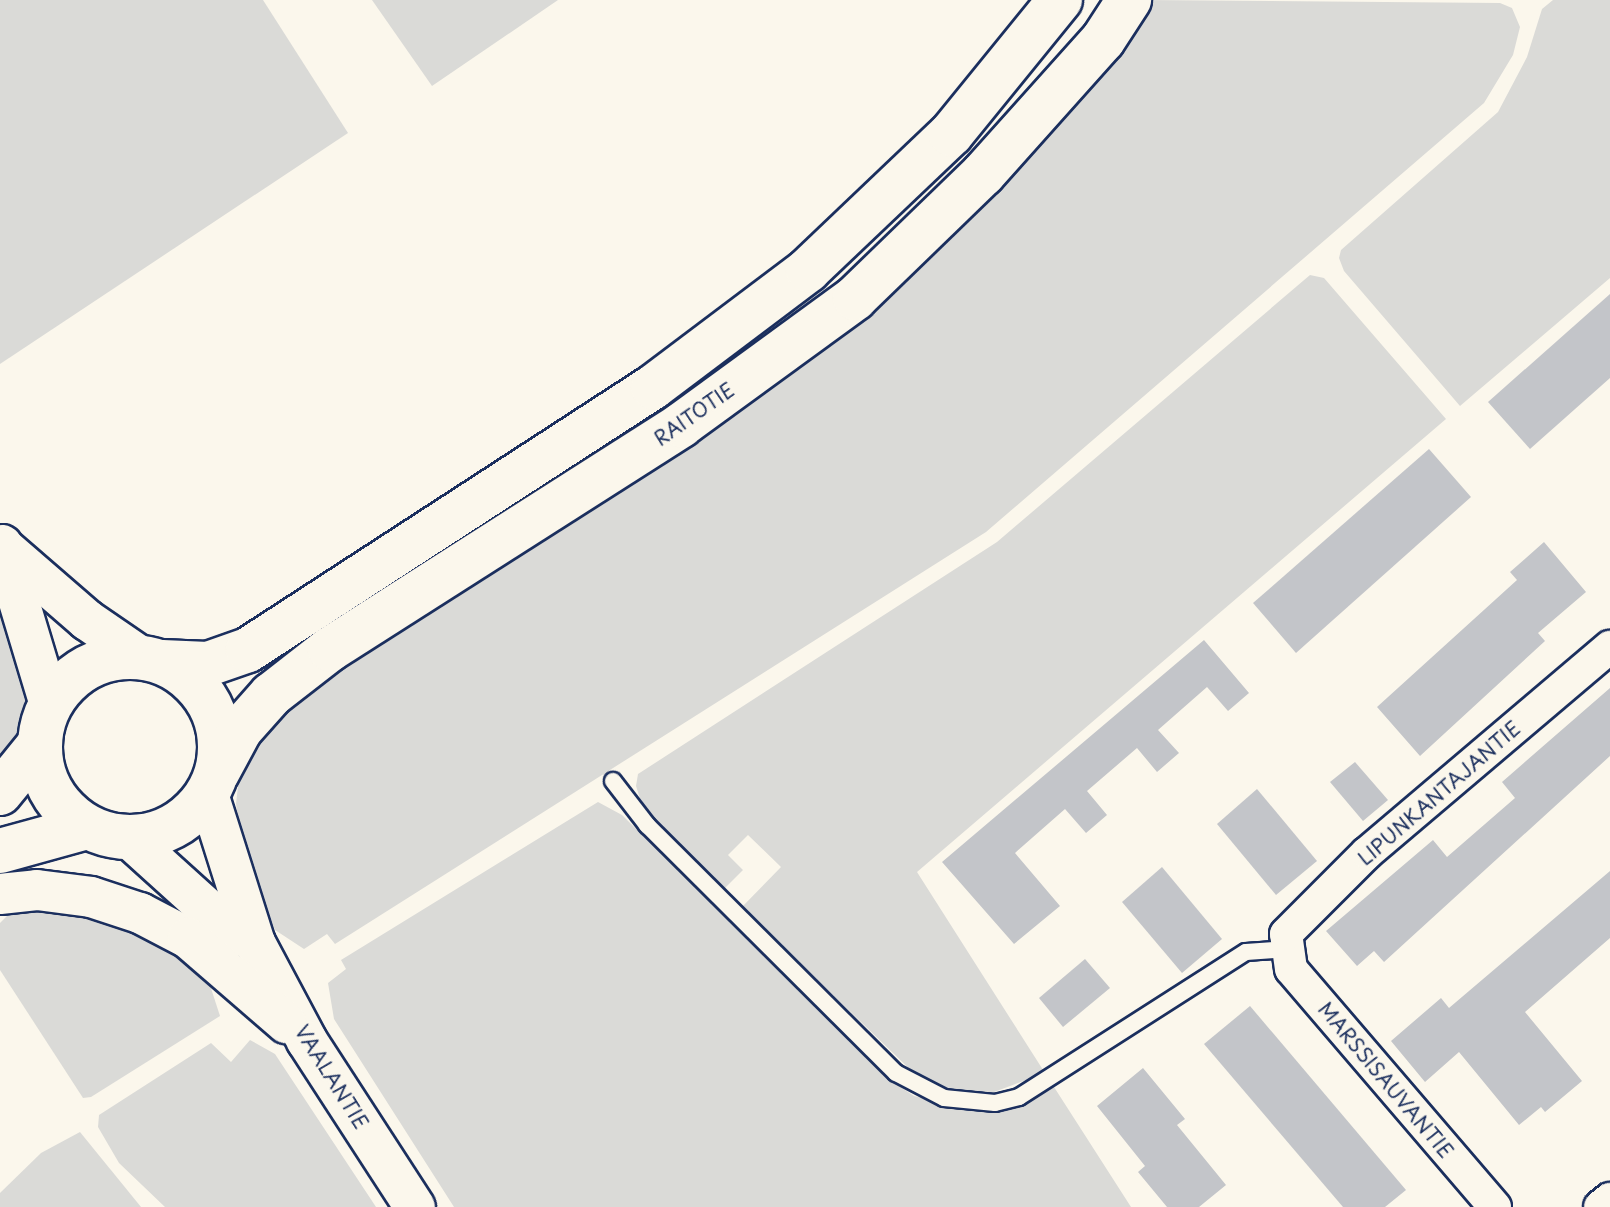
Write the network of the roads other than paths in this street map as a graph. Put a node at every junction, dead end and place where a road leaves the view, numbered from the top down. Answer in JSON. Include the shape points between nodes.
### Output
{"nodes":[{"id":1,"x":1060,"y":0,"type":"edge"},
{"id":2,"x":1129,"y":0,"type":"edge"},
{"id":3,"x":2,"y":545,"type":"edge"},
{"id":4,"x":1610,"y":647,"type":"edge"},
{"id":5,"x":152,"y":660,"type":"junction"},
{"id":6,"x":44,"y":725,"type":"junction"},
{"id":7,"x":613,"y":781,"type":"dead end"},
{"id":8,"x":212,"y":784,"type":"junction"},
{"id":9,"x":0,"y":793,"type":"edge"},
{"id":10,"x":87,"y":827,"type":"junction"},
{"id":11,"x":129,"y":838,"type":"junction"},
{"id":12,"x":2,"y":879,"type":"edge"},
{"id":13,"x":255,"y":943,"type":"junction"},
{"id":14,"x":1285,"y":949,"type":"junction"},
{"id":15,"x":307,"y":1041,"type":"junction"},
{"id":16,"x":1610,"y":1199,"type":"edge"},
{"id":17,"x":415,"y":1207,"type":"edge"},
{"id":18,"x":1495,"y":1207,"type":"edge"},
{"id":19,"x":1600,"y":1207,"type":"edge"}],
"edges":[{"from":1,"to":5,"type":"main road","via":[[951,134],[841,239],[653,387],[248,650],[208,664]]},
{"from":2,"to":8,"type":"main road","name":"RAITOTIE","via":[[1103,40],[983,174],[855,298],[681,425],[330,649],[271,695],[240,730]]},
{"from":3,"to":5,"type":"street","via":[[87,620]]},
{"from":3,"to":6,"type":"street"},
{"from":4,"to":14,"type":"street","name":"LIPUNKANTAJANTIE","via":[[1293,921]]},
{"from":5,"to":6,"type":"main road","via":[[119,657],[78,673]]},
{"from":5,"to":8,"type":"main road","via":[[181,672],[210,705],[221,750]]},
{"from":6,"to":9,"type":"main road"},
{"from":6,"to":10,"type":"main road","via":[[47,784],[64,809]]},
{"from":7,"to":14,"type":"lane","via":[[647,825],[896,1073],[944,1098],[995,1103],[1019,1097],[1246,952]]},
{"from":8,"to":11,"type":"main road","via":[[174,826]]},
{"from":8,"to":13,"type":"street","name":"VAALANTIE"},
{"from":10,"to":11,"type":"main road"},
{"from":10,"to":12,"type":"main road"},
{"from":11,"to":13,"type":"street","name":"VAALANTIE","via":[[211,912]]},
{"from":12,"to":15,"type":"street","via":[[91,897],[140,913],[188,938]]},
{"from":13,"to":15,"type":"street","name":"VAALANTIE"},
{"from":14,"to":18,"type":"street","name":"MARSSISAUVANTIE","via":[[1291,969]]},
{"from":15,"to":17,"type":"street","name":"VAALANTIE"},
{"from":16,"to":19,"type":"street"}]}
